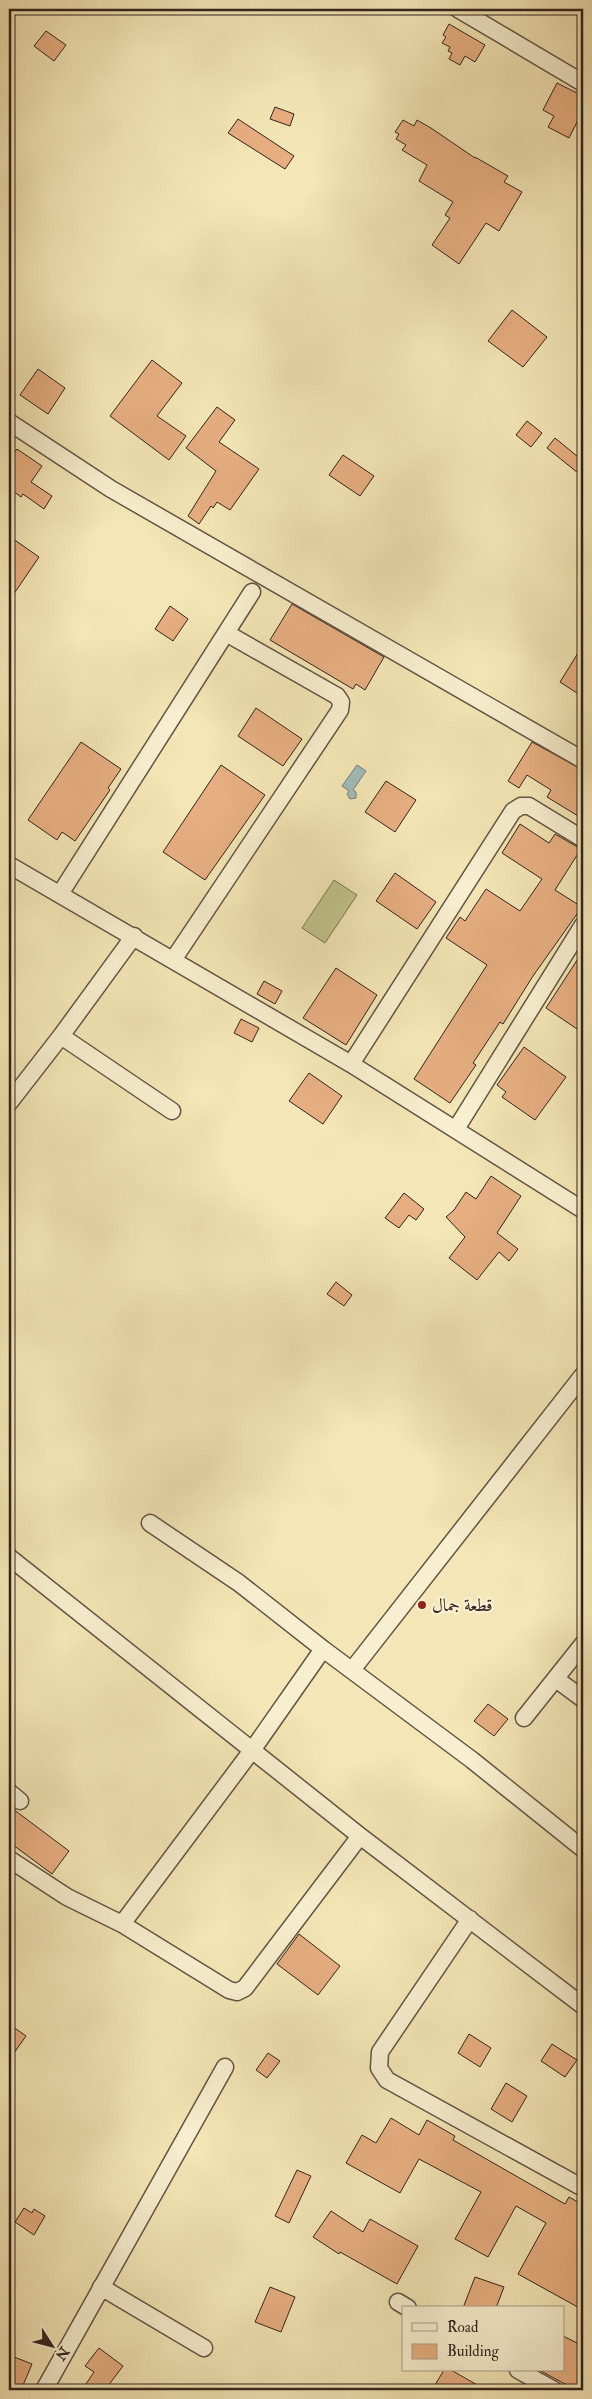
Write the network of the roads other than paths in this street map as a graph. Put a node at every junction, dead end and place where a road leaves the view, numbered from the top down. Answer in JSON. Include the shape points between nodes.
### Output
{"nodes":[{"id":1,"x":458,"y":9,"type":"edge"},
{"id":2,"x":583,"y":83,"type":"edge"},
{"id":3,"x":9,"y":422,"type":"edge"},
{"id":4,"x":252,"y":592,"type":"dead end"},
{"id":5,"x":226,"y":633,"type":"junction"},
{"id":6,"x":583,"y":760,"type":"edge"},
{"id":7,"x":583,"y":839,"type":"edge"},
{"id":8,"x":9,"y":865,"type":"edge"},
{"id":9,"x":60,"y":894,"type":"junction"},
{"id":10,"x":583,"y":925,"type":"edge"},
{"id":11,"x":134,"y":936,"type":"junction"},
{"id":12,"x":173,"y":960,"type":"junction"},
{"id":13,"x":61,"y":1036,"type":"junction"},
{"id":14,"x":351,"y":1064,"type":"junction"},
{"id":15,"x":9,"y":1103,"type":"edge"},
{"id":16,"x":172,"y":1111,"type":"dead end"},
{"id":17,"x":456,"y":1129,"type":"junction"},
{"id":18,"x":583,"y":1210,"type":"edge"},
{"id":19,"x":583,"y":1375,"type":"edge"},
{"id":20,"x":150,"y":1523,"type":"dead end"},
{"id":21,"x":9,"y":1557,"type":"edge"},
{"id":22,"x":583,"y":1644,"type":"edge"},
{"id":23,"x":323,"y":1649,"type":"junction"},
{"id":24,"x":352,"y":1670,"type":"junction"},
{"id":25,"x":556,"y":1679,"type":"junction"},
{"id":26,"x":583,"y":1699,"type":"edge"},
{"id":27,"x":524,"y":1718,"type":"dead end"},
{"id":28,"x":253,"y":1749,"type":"junction"},
{"id":29,"x":360,"y":1836,"type":"junction"},
{"id":30,"x":583,"y":1849,"type":"edge"},
{"id":31,"x":9,"y":1859,"type":"edge"},
{"id":32,"x":470,"y":1919,"type":"junction"},
{"id":33,"x":122,"y":1924,"type":"junction"},
{"id":34,"x":583,"y":2006,"type":"edge"},
{"id":35,"x":225,"y":2067,"type":"dead end"},
{"id":36,"x":583,"y":2188,"type":"edge"},
{"id":37,"x":101,"y":2287,"type":"junction"},
{"id":38,"x":204,"y":2348,"type":"dead end"},
{"id":39,"x":522,"y":2372,"type":"edge"},
{"id":40,"x":44,"y":2390,"type":"edge"},
{"id":41,"x":554,"y":2390,"type":"edge"}],
"edges":[{"from":1,"to":2,"type":"street"},
{"from":3,"to":6,"type":"street","via":[[111,489]]},
{"from":4,"to":5,"type":"street"},
{"from":5,"to":9,"type":"street"},
{"from":5,"to":12,"type":"street","via":[[337,696],[341,702],[340,710]]},
{"from":7,"to":14,"type":"street","via":[[529,806],[513,811]]},
{"from":8,"to":9,"type":"street"},
{"from":9,"to":11,"type":"street"},
{"from":10,"to":17,"type":"street"},
{"from":11,"to":12,"type":"street"},
{"from":11,"to":13,"type":"street"},
{"from":12,"to":14,"type":"street"},
{"from":13,"to":15,"type":"street"},
{"from":13,"to":16,"type":"street"},
{"from":14,"to":17,"type":"street"},
{"from":17,"to":18,"type":"street"},
{"from":19,"to":24,"type":"street"},
{"from":20,"to":23,"type":"street","via":[[239,1583]]},
{"from":21,"to":28,"type":"street"},
{"from":22,"to":25,"type":"street"},
{"from":23,"to":24,"type":"street"},
{"from":23,"to":28,"type":"street"},
{"from":24,"to":30,"type":"street"},
{"from":25,"to":26,"type":"street"},
{"from":25,"to":27,"type":"street"},
{"from":28,"to":29,"type":"street"},
{"from":28,"to":33,"type":"street"},
{"from":29,"to":32,"type":"street"},
{"from":29,"to":33,"type":"street","via":[[245,1988],[237,1992]]},
{"from":31,"to":33,"type":"street","via":[[60,1893]]},
{"from":32,"to":34,"type":"street"},
{"from":32,"to":36,"type":"street","via":[[380,2052],[379,2068],[387,2080]]},
{"from":35,"to":37,"type":"street"},
{"from":37,"to":38,"type":"street"},
{"from":37,"to":40,"type":"street"},
{"from":39,"to":41,"type":"street"}]}
